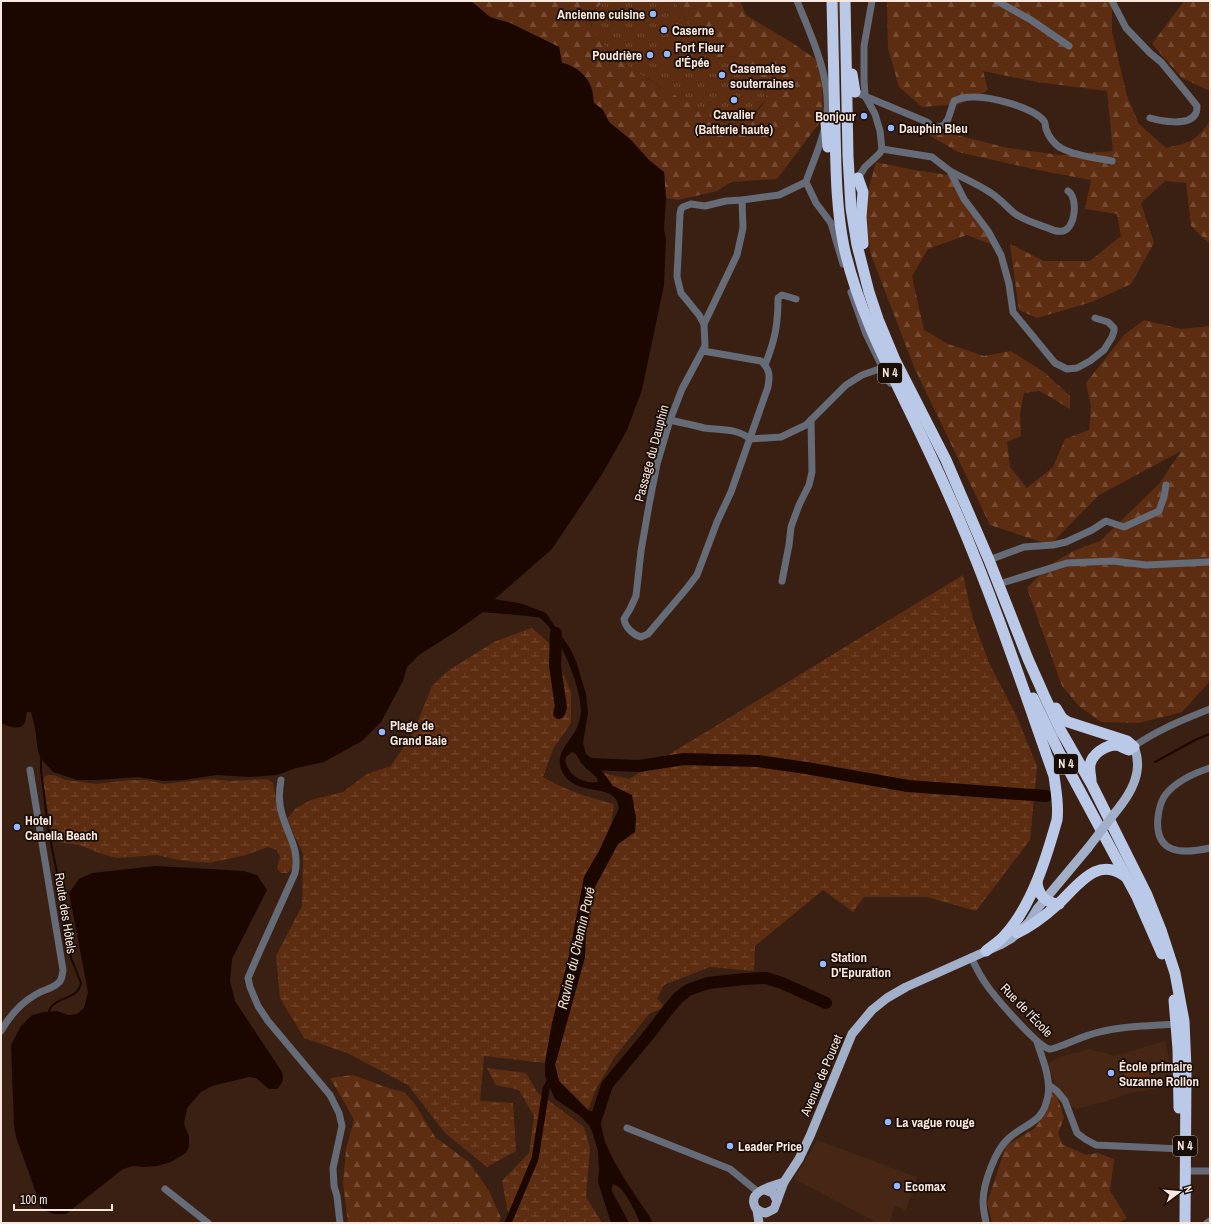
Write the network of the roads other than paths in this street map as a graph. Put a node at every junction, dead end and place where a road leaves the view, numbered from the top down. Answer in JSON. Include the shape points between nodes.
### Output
{"nodes":[{"id":1,"x":797,"y":1,"type":"edge"},
{"id":2,"x":832,"y":1,"type":"edge"},
{"id":3,"x":845,"y":1,"type":"edge"},
{"id":4,"x":872,"y":1,"type":"edge"},
{"id":5,"x":997,"y":1,"type":"edge"},
{"id":6,"x":1112,"y":1,"type":"edge"},
{"id":7,"x":845,"y":20,"type":"junction"},
{"id":8,"x":1068,"y":46,"type":"dead end"},
{"id":9,"x":855,"y":92,"type":"joint"},
{"id":10,"x":865,"y":96,"type":"junction"},
{"id":11,"x":1150,"y":118,"type":"dead end"},
{"id":12,"x":826,"y":122,"type":"junction"},
{"id":13,"x":882,"y":149,"type":"junction"},
{"id":14,"x":1112,"y":161,"type":"dead end"},
{"id":15,"x":950,"y":171,"type":"junction"},
{"id":16,"x":835,"y":172,"type":"junction"},
{"id":17,"x":858,"y":178,"type":"joint"},
{"id":18,"x":806,"y":182,"type":"junction"},
{"id":19,"x":1068,"y":190,"type":"dead end"},
{"id":20,"x":742,"y":200,"type":"junction"},
{"id":21,"x":869,"y":292,"type":"junction"},
{"id":22,"x":796,"y":299,"type":"dead end"},
{"id":23,"x":1095,"y":318,"type":"dead end"},
{"id":24,"x":704,"y":324,"type":"junction"},
{"id":25,"x":703,"y":350,"type":"junction"},
{"id":26,"x":765,"y":365,"type":"junction"},
{"id":27,"x":882,"y":368,"type":"junction"},
{"id":28,"x":670,"y":420,"type":"junction"},
{"id":29,"x":811,"y":420,"type":"junction"},
{"id":30,"x":750,"y":439,"type":"junction"},
{"id":31,"x":1166,"y":485,"type":"dead end"},
{"id":32,"x":989,"y":560,"type":"junction"},
{"id":33,"x":1210,"y":562,"type":"edge"},
{"id":34,"x":977,"y":564,"type":"junction"},
{"id":35,"x":782,"y":581,"type":"dead end"},
{"id":36,"x":998,"y":584,"type":"junction"},
{"id":37,"x":1010,"y":649,"type":"junction"},
{"id":38,"x":1028,"y":659,"type":"junction"},
{"id":39,"x":1210,"y":709,"type":"edge"},
{"id":40,"x":1131,"y":748,"type":"junction"},
{"id":41,"x":1210,"y":768,"type":"edge"},
{"id":42,"x":30,"y":770,"type":"dead end"},
{"id":43,"x":281,"y":780,"type":"dead end"},
{"id":44,"x":1092,"y":786,"type":"junction"},
{"id":45,"x":1210,"y":848,"type":"edge"},
{"id":46,"x":1126,"y":877,"type":"junction"},
{"id":47,"x":1037,"y":882,"type":"junction"},
{"id":48,"x":1045,"y":899,"type":"junction"},
{"id":49,"x":1059,"y":904,"type":"junction"},
{"id":50,"x":1037,"y":909,"type":"junction"},
{"id":51,"x":1015,"y":921,"type":"junction"},
{"id":52,"x":1017,"y":933,"type":"junction"},
{"id":53,"x":986,"y":951,"type":"junction"},
{"id":54,"x":970,"y":957,"type":"junction"},
{"id":55,"x":1176,"y":1024,"type":"junction"},
{"id":56,"x":1,"y":1031,"type":"edge"},
{"id":57,"x":1037,"y":1042,"type":"junction"},
{"id":58,"x":1048,"y":1085,"type":"junction"},
{"id":59,"x":627,"y":1128,"type":"dead end"},
{"id":60,"x":1182,"y":1149,"type":"junction"},
{"id":61,"x":1186,"y":1170,"type":"junction"},
{"id":62,"x":1210,"y":1171,"type":"edge"},
{"id":63,"x":784,"y":1182,"type":"junction"},
{"id":64,"x":164,"y":1189,"type":"dead end"},
{"id":65,"x":759,"y":1193,"type":"junction"},
{"id":66,"x":777,"y":1201,"type":"junction"},
{"id":67,"x":761,"y":1212,"type":"junction"},
{"id":68,"x":1210,"y":1221,"type":"edge"},
{"id":69,"x":208,"y":1223,"type":"edge"},
{"id":70,"x":340,"y":1223,"type":"edge"},
{"id":71,"x":760,"y":1223,"type":"edge"},
{"id":72,"x":986,"y":1223,"type":"edge"},
{"id":73,"x":1182,"y":1223,"type":"edge"},
{"id":74,"x":1185,"y":1223,"type":"edge"},
{"id":75,"x":1207,"y":1223,"type":"edge"}],
"edges":[{"from":1,"to":12,"type":"street","via":[[819,56],[824,76]]},
{"from":2,"to":16,"type":"highway","number":"N 4"},
{"from":3,"to":7,"type":"highway","number":"N 4"},
{"from":4,"to":10,"type":"street","via":[[864,46]]},
{"from":5,"to":8,"type":"street","via":[[1031,20]]},
{"from":6,"to":11,"type":"street","via":[[1126,28],[1161,62],[1197,106],[1192,118],[1182,121]]},
{"from":7,"to":9,"type":"highway"},
{"from":7,"to":21,"type":"highway","number":"N 4","via":[[851,208]]},
{"from":9,"to":10,"type":"street"},
{"from":10,"to":13,"type":"street","via":[[875,114]]},
{"from":10,"to":14,"type":"street","via":[[927,122],[935,128],[944,125],[954,101],[961,98],[973,96],[1011,103],[1045,122],[1047,131],[1060,148]]},
{"from":12,"to":16,"type":"highway","via":[[830,162]]},
{"from":12,"to":18,"type":"street"},
{"from":13,"to":15,"type":"street","via":[[932,157]]},
{"from":13,"to":17,"type":"street"},
{"from":15,"to":19,"type":"street","via":[[990,193],[1015,214],[1057,231],[1068,228],[1073,220],[1074,200]]},
{"from":15,"to":23,"type":"street","via":[[964,199],[988,231],[1001,255],[1013,312],[1055,363],[1067,369],[1077,368],[1104,350],[1114,328],[1108,322]]},
{"from":16,"to":34,"type":"highway","number":"N 4","via":[[844,248],[857,295],[882,356],[958,515]]},
{"from":17,"to":21,"type":"highway","via":[[863,192],[861,217]]},
{"from":18,"to":20,"type":"street","via":[[779,195]]},
{"from":18,"to":27,"type":"street","via":[[816,203],[831,223],[857,310]]},
{"from":20,"to":24,"type":"street","via":[[743,228],[737,255]]},
{"from":20,"to":24,"type":"street","via":[[726,200],[705,206],[691,204],[681,209],[677,277],[681,293]]},
{"from":21,"to":32,"type":"highway","number":"N 4","via":[[895,360],[946,460]]},
{"from":22,"to":26,"type":"street","via":[[782,295],[778,298],[774,342]]},
{"from":24,"to":25,"type":"street","name":"Passage du Dauphin"},
{"from":25,"to":26,"type":"street","via":[[761,361]]},
{"from":25,"to":28,"type":"street","name":"Passage du Dauphin","via":[[682,389]]},
{"from":26,"to":30,"type":"street","via":[[770,374],[768,387]]},
{"from":27,"to":29,"type":"street","via":[[862,375],[846,385]]},
{"from":27,"to":34,"type":"street","via":[[921,443]]},
{"from":28,"to":30,"type":"street","via":[[706,428],[731,430]]},
{"from":28,"to":30,"type":"street","name":"Passage du Dauphin","via":[[657,464],[649,505],[636,596],[624,619],[624,624],[635,635],[641,637],[648,634],[696,574],[731,492]]},
{"from":29,"to":30,"type":"street","via":[[781,437]]},
{"from":29,"to":35,"type":"street","via":[[812,472],[791,527]]},
{"from":31,"to":32,"type":"street","via":[[1159,511],[1124,527],[1106,521],[1066,542],[1024,547]]},
{"from":32,"to":36,"type":"highway","number":"N 4"},
{"from":33,"to":36,"type":"street","via":[[1146,565],[1113,561],[1067,563]]},
{"from":34,"to":37,"type":"highway","number":"N 4"},
{"from":36,"to":38,"type":"highway","number":"N 4"},
{"from":37,"to":46,"type":"highway","number":"N 4","via":[[1058,750]]},
{"from":37,"to":47,"type":"highway","via":[[1054,776],[1057,798],[1057,820]]},
{"from":38,"to":40,"type":"highway","via":[[1062,718],[1081,727],[1127,741]]},
{"from":38,"to":44,"type":"highway","number":"N 4","via":[[1062,731]]},
{"from":39,"to":40,"type":"street","via":[[1175,723]]},
{"from":40,"to":44,"type":"highway","via":[[1110,746],[1096,754],[1090,763]]},
{"from":40,"to":48,"type":"main road","name":"Avenue de Poucet","bridge":true,"via":[[1138,762],[1132,789],[1088,848]]},
{"from":41,"to":45,"type":"street","via":[[1184,778],[1164,796],[1158,823],[1161,840],[1168,848],[1180,852]]},
{"from":42,"to":56,"type":"street","name":"Route des Hôtels","via":[[63,970],[61,980],[57,984],[34,995],[7,1020]]},
{"from":43,"to":70,"type":"street","via":[[281,812],[294,844],[297,863],[295,873],[248,978],[258,1006],[268,1021],[330,1095],[339,1114],[342,1126],[333,1168]]},
{"from":44,"to":61,"type":"highway","number":"N 4","via":[[1147,895],[1176,973],[1184,1021]]},
{"from":46,"to":49,"type":"highway","via":[[1108,869],[1096,871],[1083,879]]},
{"from":46,"to":55,"type":"highway","number":"N 4","via":[[1160,950],[1171,984]]},
{"from":47,"to":48,"type":"highway","via":[[1039,891]]},
{"from":47,"to":51,"type":"highway"},
{"from":48,"to":49,"type":"highway"},
{"from":48,"to":50,"type":"main road","name":"Avenue de Poucet"},
{"from":49,"to":52,"type":"highway","via":[[1033,925]]},
{"from":50,"to":51,"type":"main road"},
{"from":50,"to":52,"type":"main road","name":"Avenue de Poucet","via":[[1029,922]]},
{"from":51,"to":53,"type":"highway","via":[[1003,937]]},
{"from":52,"to":53,"type":"main road","name":"Avenue de Poucet"},
{"from":53,"to":54,"type":"main road","name":"Avenue de Poucet"},
{"from":54,"to":57,"type":"street","name":"Rue de l'École","via":[[984,982]]},
{"from":54,"to":63,"type":"main road","name":"Avenue de Poucet","via":[[900,990],[872,1010],[859,1025],[852,1034],[799,1159]]},
{"from":55,"to":57,"type":"street","name":"Rue de l'École","via":[[1104,1031],[1054,1049]]},
{"from":55,"to":60,"type":"highway","name":"N 4","number":"N 4"},
{"from":57,"to":58,"type":"street"},
{"from":58,"to":60,"type":"street","via":[[1065,1101],[1077,1133],[1096,1145]]},
{"from":58,"to":72,"type":"street","via":[[1047,1101],[1038,1118],[1009,1137],[996,1156],[983,1194]]},
{"from":59,"to":65,"type":"street","via":[[730,1169]]},
{"from":60,"to":73,"type":"highway","name":"N 4"},
{"from":61,"to":62,"type":"street"},
{"from":61,"to":74,"type":"highway","number":"N 4"},
{"from":63,"to":65,"type":"main road"},
{"from":63,"to":66,"type":"main road","name":"Avenue de Poucet"},
{"from":64,"to":69,"type":"street"},
{"from":65,"to":66,"type":"main road","via":[[773,1193]]},
{"from":65,"to":67,"type":"main road","via":[[754,1205]]},
{"from":66,"to":67,"type":"main road","via":[[774,1210]]},
{"from":67,"to":71,"type":"main road"},
{"from":68,"to":75,"type":"street"}]}
